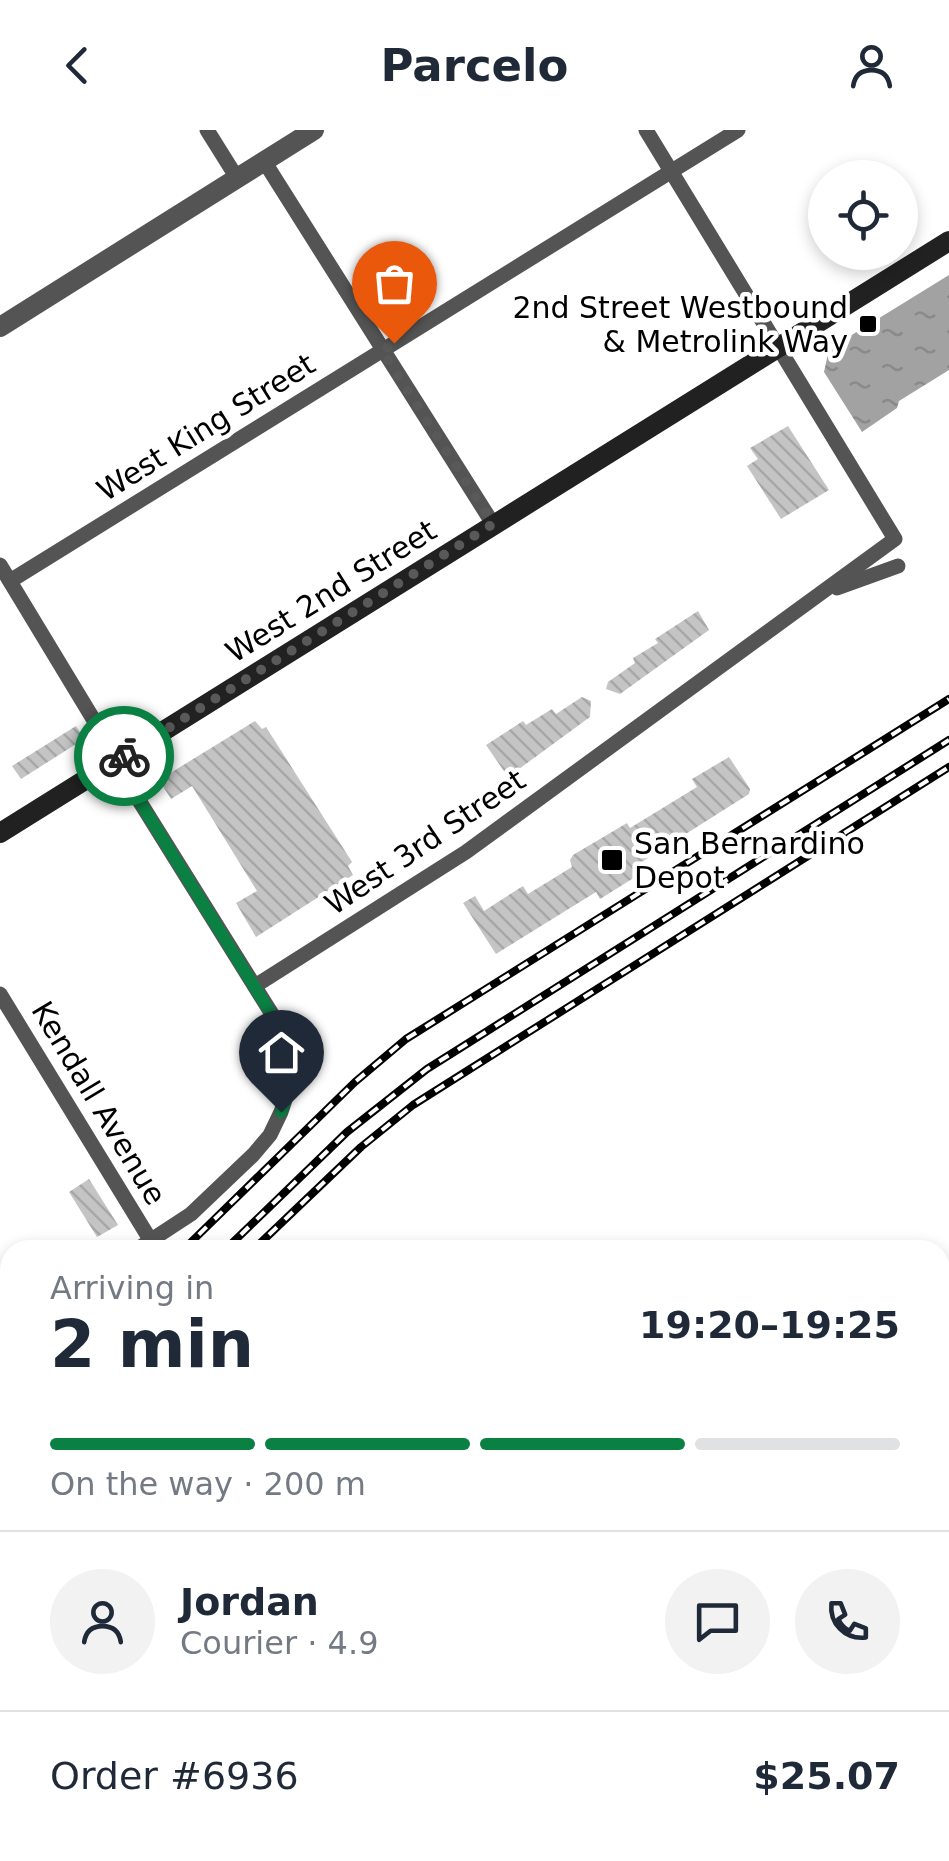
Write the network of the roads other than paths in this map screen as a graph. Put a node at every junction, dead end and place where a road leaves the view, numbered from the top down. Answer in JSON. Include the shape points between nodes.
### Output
{"nodes":[{"id":1,"x":207,"y":130,"type":"edge"},
{"id":2,"x":314,"y":130,"type":"edge"},
{"id":3,"x":646,"y":130,"type":"edge"},
{"id":4,"x":738,"y":130,"type":"edge"},
{"id":5,"x":264,"y":162,"type":"junction"},
{"id":6,"x":672,"y":171,"type":"junction"},
{"id":7,"x":237,"y":178,"type":"junction"},
{"id":8,"x":949,"y":240,"type":"edge"},
{"id":9,"x":0,"y":327,"type":"edge"},
{"id":10,"x":779,"y":349,"type":"junction"},
{"id":11,"x":382,"y":351,"type":"junction"},
{"id":12,"x":493,"y":524,"type":"junction"},
{"id":13,"x":0,"y":566,"type":"edge"},
{"id":14,"x":898,"y":566,"type":"dead end"},
{"id":15,"x":10,"y":581,"type":"junction"},
{"id":16,"x":828,"y":590,"type":"junction"},
{"id":17,"x":118,"y":760,"type":"junction"},
{"id":18,"x":0,"y":833,"type":"edge"},
{"id":19,"x":255,"y":986,"type":"junction"},
{"id":20,"x":0,"y":994,"type":"edge"},
{"id":21,"x":150,"y":1240,"type":"edge"},
{"id":22,"x":152,"y":1240,"type":"edge"}],
"edges":[{"from":1,"to":7,"type":"street"},
{"from":2,"to":5,"type":"street"},
{"from":3,"to":6,"type":"street"},
{"from":4,"to":6,"type":"street","name":"West King Street"},
{"from":5,"to":7,"type":"street"},
{"from":5,"to":11,"type":"street"},
{"from":6,"to":10,"type":"street"},
{"from":6,"to":11,"type":"street","name":"West King Street"},
{"from":7,"to":9,"type":"street"},
{"from":8,"to":10,"type":"main road","name":"West 2nd Street"},
{"from":10,"to":12,"type":"main road","name":"West 2nd Street"},
{"from":10,"to":16,"type":"street","name":"West 3rd Street","via":[[895,539]]},
{"from":11,"to":12,"type":"street"},
{"from":11,"to":15,"type":"street","name":"West King Street"},
{"from":12,"to":17,"type":"main road","name":"West 2nd Street"},
{"from":13,"to":15,"type":"street"},
{"from":14,"to":16,"type":"street"},
{"from":15,"to":17,"type":"street"},
{"from":16,"to":19,"type":"street","name":"West 3rd Street","via":[[426,880]]},
{"from":17,"to":18,"type":"main road","name":"West 2nd Street"},
{"from":17,"to":19,"type":"street"},
{"from":19,"to":22,"type":"street","via":[[288,1051],[288,1095],[253,1154],[191,1214]]},
{"from":20,"to":21,"type":"street","name":"Kendall Avenue"}]}
